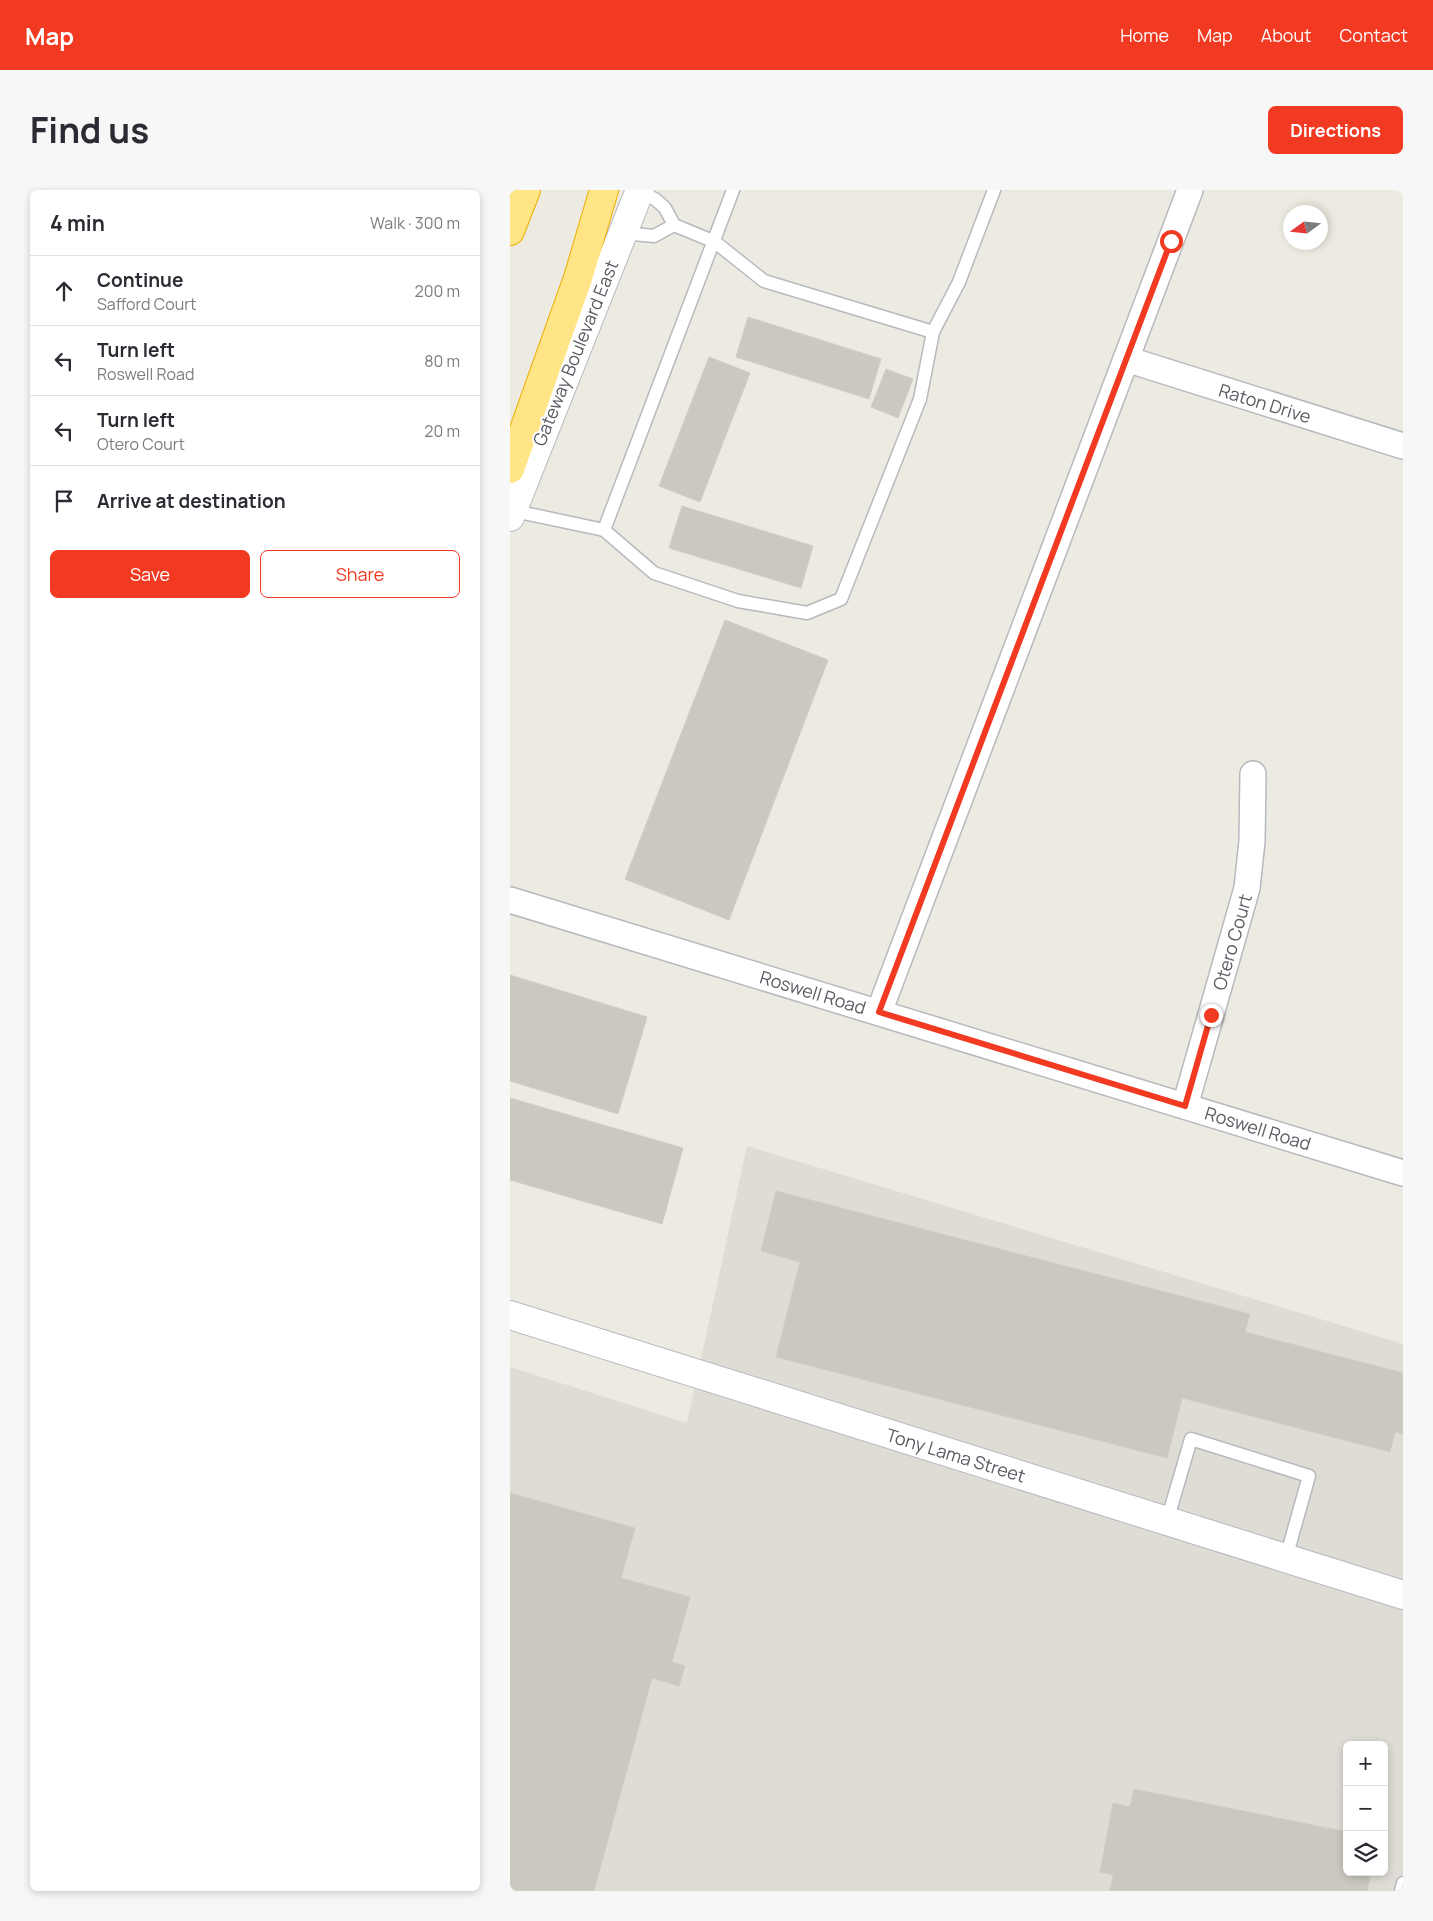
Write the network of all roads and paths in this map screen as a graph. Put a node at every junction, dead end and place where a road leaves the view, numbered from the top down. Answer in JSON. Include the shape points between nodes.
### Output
{"nodes":[{"id":1,"x":526,"y":190,"type":"edge"},
{"id":2,"x":604,"y":190,"type":"edge"},
{"id":3,"x":733,"y":190,"type":"edge"},
{"id":4,"x":994,"y":190,"type":"edge"},
{"id":5,"x":1190,"y":190,"type":"edge"},
{"id":6,"x":640,"y":191,"type":"edge"},
{"id":7,"x":674,"y":225,"type":"junction"},
{"id":8,"x":510,"y":231,"type":"edge"},
{"id":9,"x":623,"y":233,"type":"junction"},
{"id":10,"x":715,"y":242,"type":"junction"},
{"id":11,"x":933,"y":332,"type":"junction"},
{"id":12,"x":1126,"y":359,"type":"junction"},
{"id":13,"x":1403,"y":446,"type":"edge"},
{"id":14,"x":510,"y":469,"type":"edge"},
{"id":15,"x":511,"y":513,"type":"edge"},
{"id":16,"x":604,"y":530,"type":"junction"},
{"id":17,"x":1253,"y":774,"type":"dead end"},
{"id":18,"x":510,"y":900,"type":"edge"},
{"id":19,"x":879,"y":1012,"type":"junction"},
{"id":20,"x":1185,"y":1106,"type":"junction"},
{"id":21,"x":1403,"y":1173,"type":"edge"},
{"id":22,"x":510,"y":1315,"type":"edge"},
{"id":23,"x":1167,"y":1521,"type":"junction"},
{"id":24,"x":1286,"y":1558,"type":"junction"},
{"id":25,"x":1403,"y":1595,"type":"edge"},
{"id":26,"x":1403,"y":1884,"type":"edge"},
{"id":27,"x":1401,"y":1891,"type":"edge"}],
"edges":[{"from":1,"to":8,"type":"highway"},
{"from":2,"to":14,"type":"highway","via":[[578,278]]},
{"from":3,"to":10,"type":"lane"},
{"from":4,"to":11,"type":"lane","via":[[959,282]]},
{"from":5,"to":12,"type":"street"},
{"from":6,"to":7,"type":"lane","via":[[665,208]]},
{"from":6,"to":9,"type":"street","name":"Gateway Boulevard East"},
{"from":7,"to":9,"type":"lane","via":[[654,236]]},
{"from":7,"to":10,"type":"lane"},
{"from":9,"to":15,"type":"street","name":"Gateway Boulevard East"},
{"from":10,"to":11,"type":"lane","via":[[764,281]]},
{"from":10,"to":16,"type":"lane"},
{"from":11,"to":16,"type":"lane","via":[[920,398],[841,599],[807,613],[738,601],[654,573]]},
{"from":12,"to":13,"type":"street","name":"Raton Drive"},
{"from":12,"to":19,"type":"street"},
{"from":15,"to":16,"type":"lane"},
{"from":17,"to":20,"type":"street","name":"Otero Court","via":[[1252,841],[1247,888]]},
{"from":18,"to":19,"type":"street","name":"Roswell Road"},
{"from":19,"to":20,"type":"street","name":"Roswell Road"},
{"from":20,"to":21,"type":"street","name":"Roswell Road"},
{"from":22,"to":23,"type":"street","name":"Tony Lama Street"},
{"from":23,"to":24,"type":"street","name":"Tony Lama Street"},
{"from":23,"to":24,"type":"lane","via":[[1191,1439],[1309,1476]]},
{"from":24,"to":25,"type":"street","name":"Tony Lama Street"},
{"from":26,"to":27,"type":"lane"}]}
